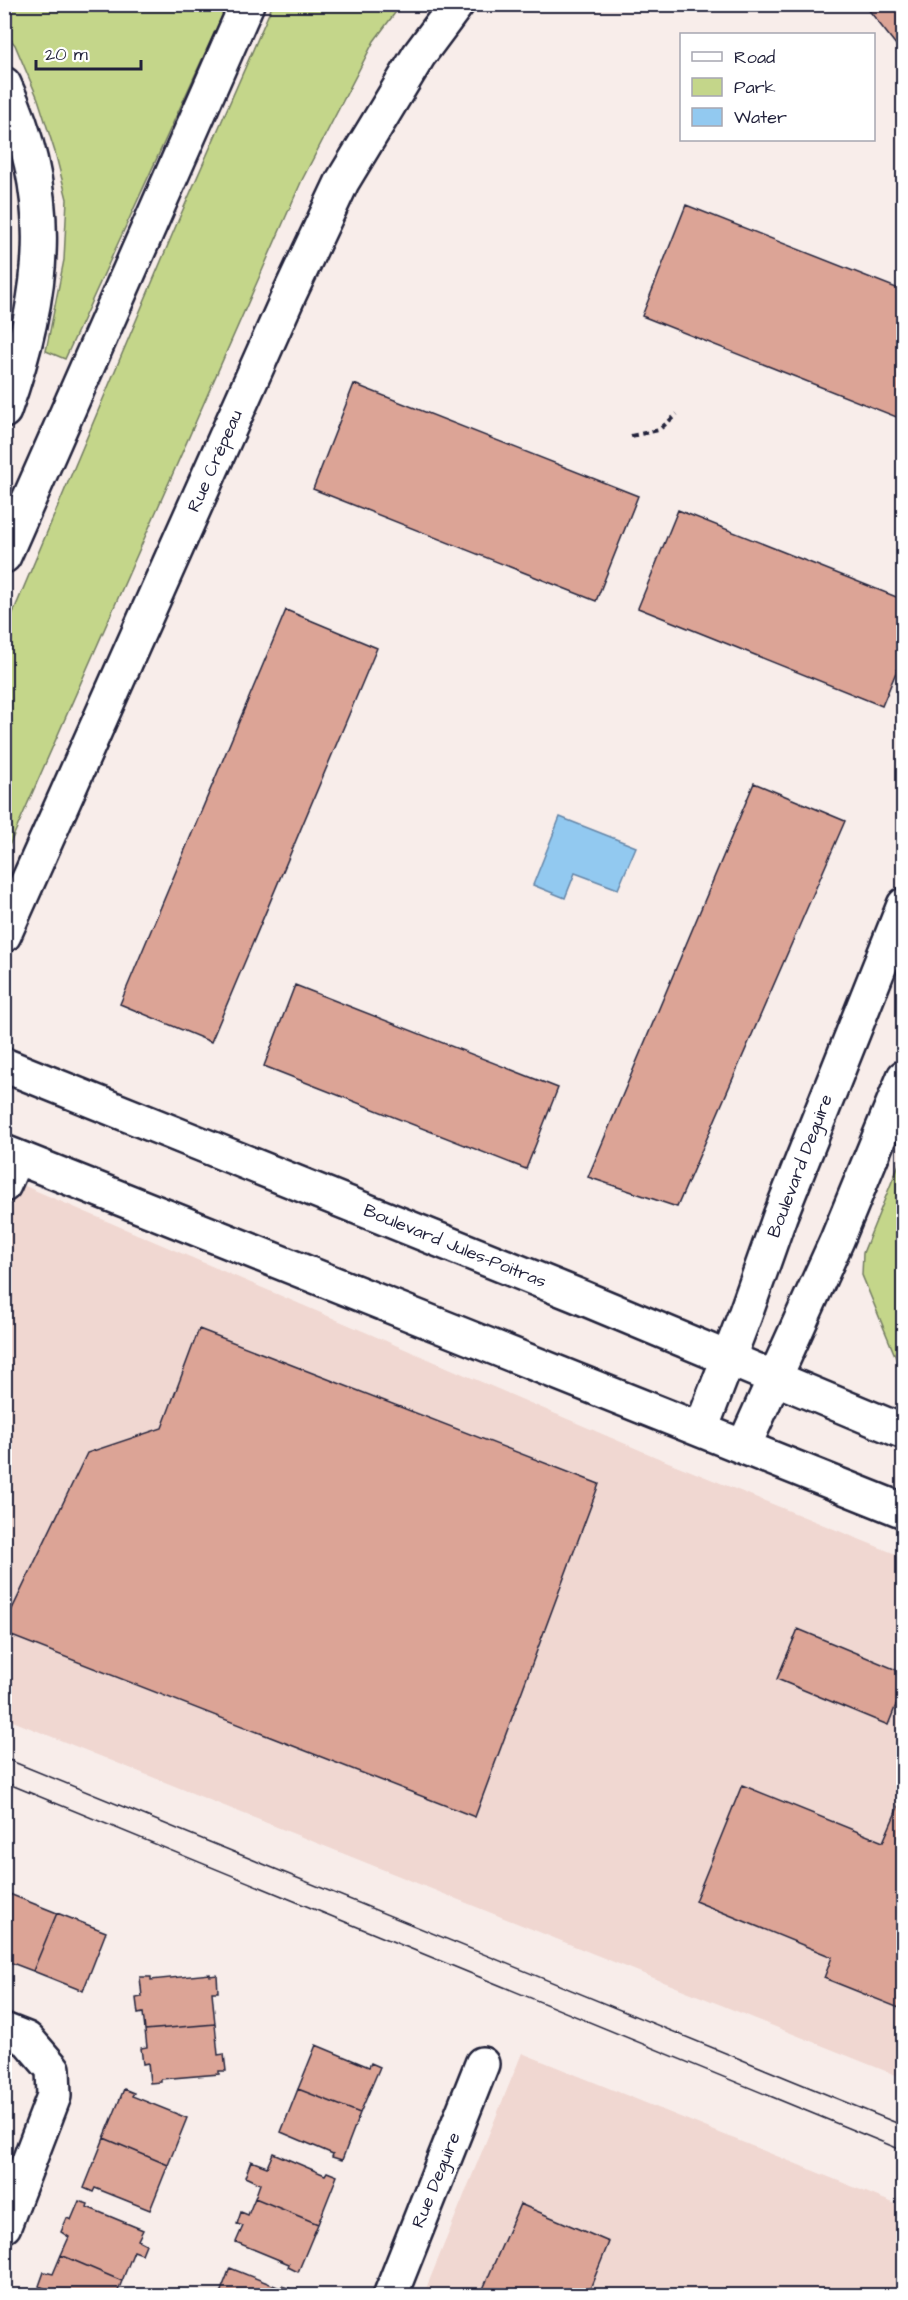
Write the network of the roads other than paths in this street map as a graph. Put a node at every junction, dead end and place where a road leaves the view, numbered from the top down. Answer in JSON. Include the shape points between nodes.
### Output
{"nodes":[{"id":1,"x":247,"y":4,"type":"edge"},
{"id":2,"x":457,"y":4,"type":"edge"},
{"id":3,"x":4,"y":84,"type":"edge"},
{"id":4,"x":4,"y":411,"type":"edge"},
{"id":5,"x":4,"y":556,"type":"edge"},
{"id":6,"x":903,"y":905,"type":"edge"},
{"id":7,"x":4,"y":935,"type":"edge"},
{"id":8,"x":4,"y":1065,"type":"edge"},
{"id":9,"x":903,"y":1077,"type":"edge"},
{"id":10,"x":8,"y":1165,"type":"edge"},
{"id":11,"x":729,"y":1359,"type":"junction"},
{"id":12,"x":775,"y":1377,"type":"junction"},
{"id":13,"x":702,"y":1429,"type":"junction"},
{"id":14,"x":903,"y":1432,"type":"edge"},
{"id":15,"x":744,"y":1446,"type":"junction"},
{"id":16,"x":903,"y":1511,"type":"edge"},
{"id":17,"x":4,"y":2030,"type":"edge"},
{"id":18,"x":482,"y":2064,"type":"dead end"},
{"id":19,"x":4,"y":2226,"type":"edge"},
{"id":20,"x":390,"y":2295,"type":"edge"}],
"edges":[{"from":1,"to":5,"type":"main road"},
{"from":2,"to":7,"type":"main road","name":"Rue Crépeau","via":[[419,55],[342,182]]},
{"from":3,"to":4,"type":"main road","via":[[33,162],[40,229],[31,321]]},
{"from":6,"to":11,"type":"main road","name":"Boulevard Deguire","via":[[780,1216]]},
{"from":8,"to":11,"type":"main road","name":"Boulevard Jules-Poitras"},
{"from":9,"to":12,"type":"main road","via":[[837,1240]]},
{"from":10,"to":13,"type":"main road"},
{"from":11,"to":12,"type":"main road","name":"Boulevard Jules-Poitras"},
{"from":11,"to":13,"type":"main road","name":"Boulevard Deguire"},
{"from":12,"to":14,"type":"main road","name":"Boulevard Jules-Poitras"},
{"from":12,"to":15,"type":"main road"},
{"from":13,"to":15,"type":"main road"},
{"from":15,"to":16,"type":"main road"},
{"from":17,"to":19,"type":"main road","via":[[27,2039],[53,2069],[54,2096]]},
{"from":18,"to":20,"type":"main road","name":"Rue Deguire"}]}
